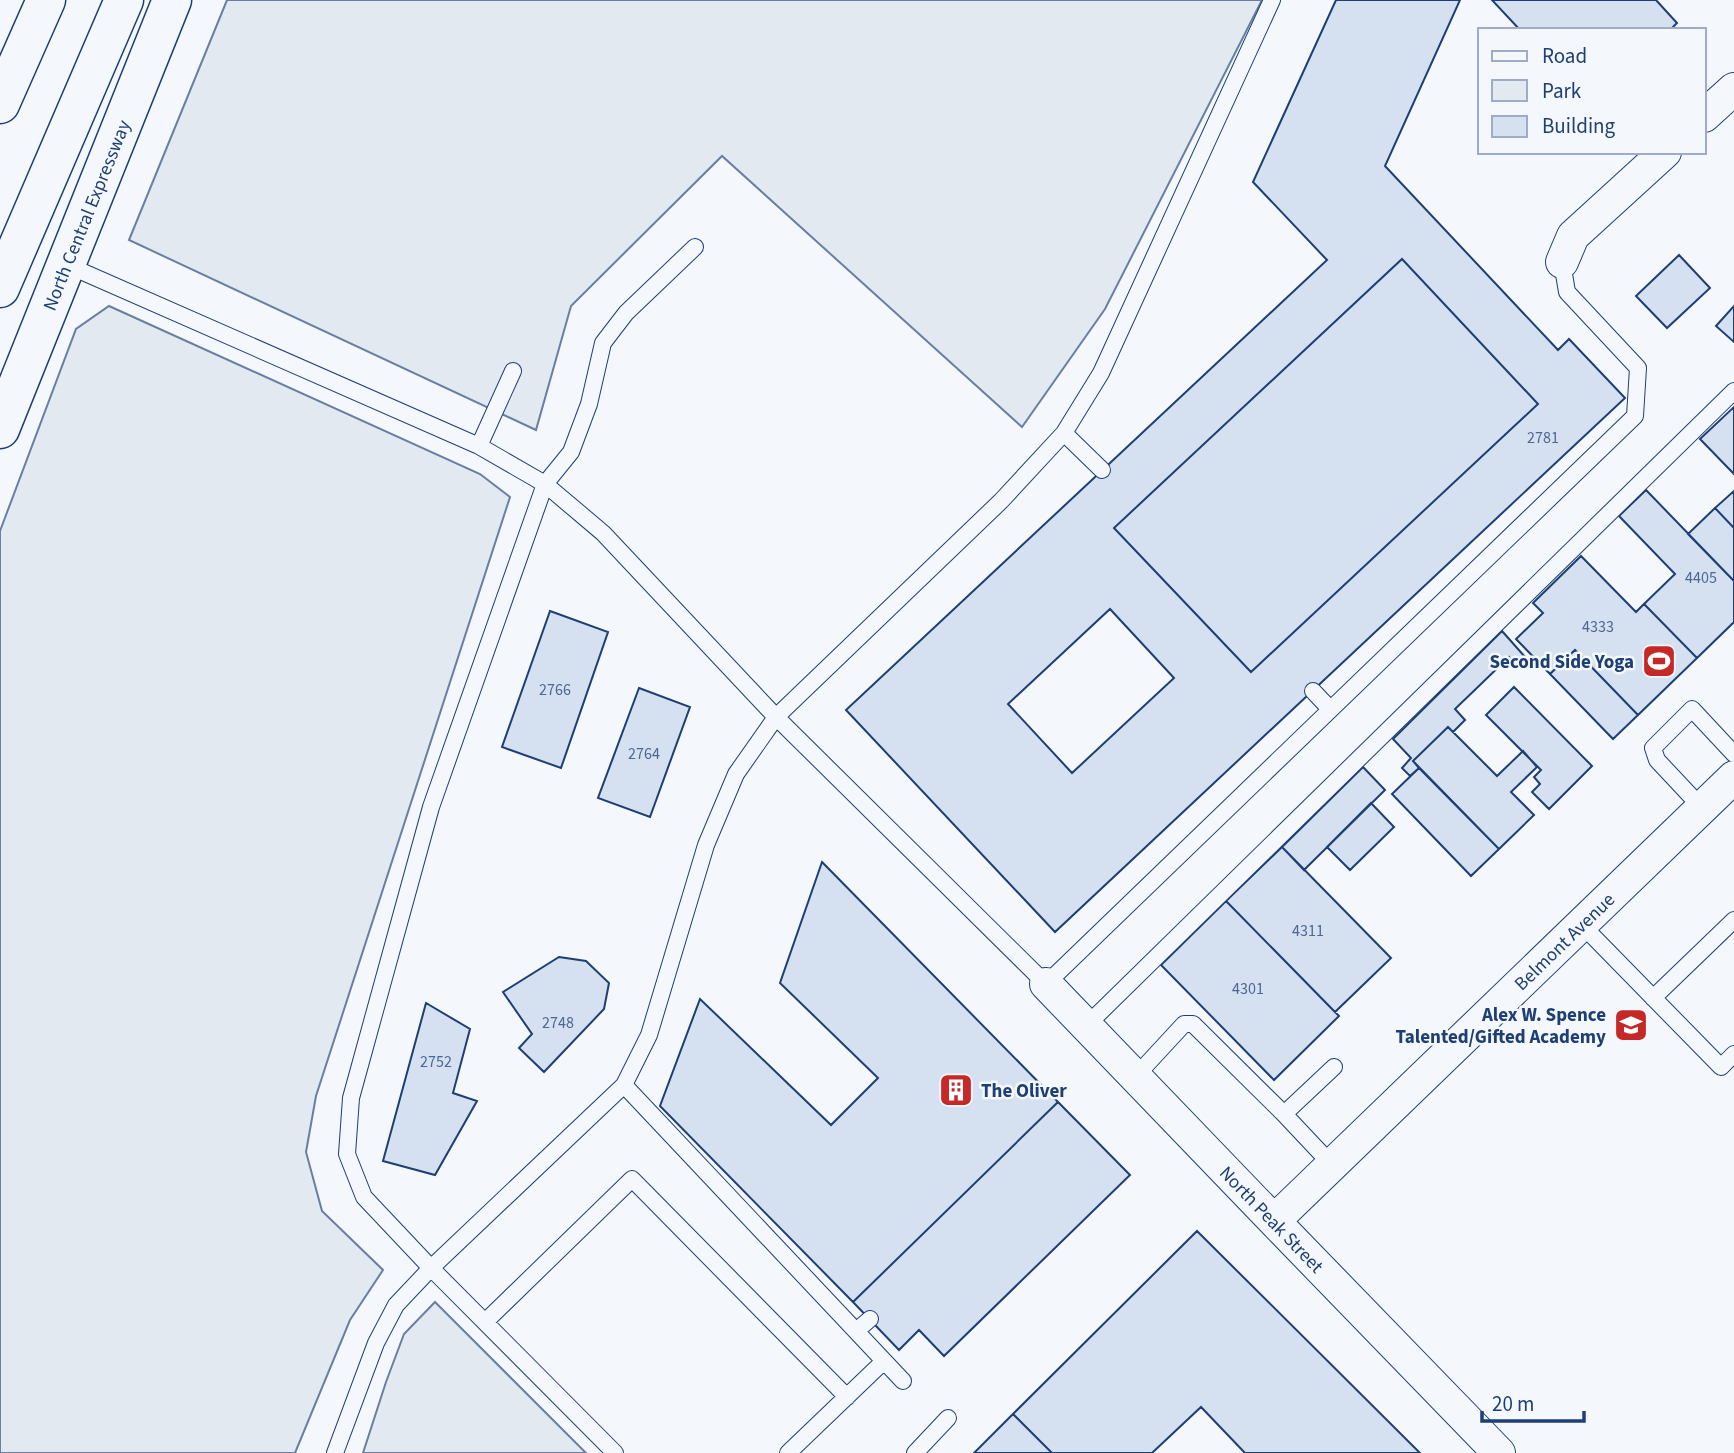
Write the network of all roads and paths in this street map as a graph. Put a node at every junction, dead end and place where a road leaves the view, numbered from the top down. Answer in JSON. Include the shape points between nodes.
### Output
{"nodes":[{"id":1,"x":46,"y":0,"type":"edge"},
{"id":2,"x":124,"y":0,"type":"edge"},
{"id":3,"x":172,"y":0,"type":"edge"},
{"id":4,"x":1272,"y":0,"type":"edge"},
{"id":5,"x":1734,"y":89,"type":"edge"},
{"id":6,"x":0,"y":104,"type":"edge"},
{"id":7,"x":1706,"y":114,"type":"edge"},
{"id":8,"x":1663,"y":154,"type":"edge"},
{"id":9,"x":695,"y":247,"type":"dead end"},
{"id":10,"x":1562,"y":262,"type":"joint"},
{"id":11,"x":67,"y":265,"type":"junction"},
{"id":12,"x":0,"y":288,"type":"edge"},
{"id":13,"x":513,"y":371,"type":"dead end"},
{"id":14,"x":1734,"y":391,"type":"edge"},
{"id":15,"x":0,"y":429,"type":"edge"},
{"id":16,"x":1064,"y":433,"type":"junction"},
{"id":17,"x":479,"y":446,"type":"junction"},
{"id":18,"x":1102,"y":470,"type":"dead end"},
{"id":19,"x":545,"y":484,"type":"junction"},
{"id":20,"x":1313,"y":691,"type":"dead end"},
{"id":21,"x":1330,"y":709,"type":"junction"},
{"id":22,"x":776,"y":717,"type":"junction"},
{"id":23,"x":1734,"y":754,"type":"edge"},
{"id":24,"x":1734,"y":777,"type":"edge"},
{"id":25,"x":1702,"y":808,"type":"junction"},
{"id":26,"x":1734,"y":920,"type":"edge"},
{"id":27,"x":1581,"y":924,"type":"junction"},
{"id":28,"x":1046,"y":984,"type":"junction"},
{"id":29,"x":1653,"y":998,"type":"junction"},
{"id":30,"x":1086,"y":1026,"type":"junction"},
{"id":31,"x":1734,"y":1054,"type":"edge"},
{"id":32,"x":1334,"y":1067,"type":"dead end"},
{"id":33,"x":1135,"y":1077,"type":"junction"},
{"id":34,"x":624,"y":1085,"type":"junction"},
{"id":35,"x":1284,"y":1114,"type":"junction"},
{"id":36,"x":1332,"y":1164,"type":"junction"},
{"id":37,"x":1273,"y":1221,"type":"junction"},
{"id":38,"x":431,"y":1268,"type":"junction"},
{"id":39,"x":870,"y":1319,"type":"dead end"},
{"id":40,"x":485,"y":1322,"type":"junction"},
{"id":41,"x":856,"y":1331,"type":"junction"},
{"id":42,"x":884,"y":1361,"type":"junction"},
{"id":43,"x":904,"y":1381,"type":"dead end"},
{"id":44,"x":847,"y":1397,"type":"junction"},
{"id":45,"x":948,"y":1418,"type":"dead end"},
{"id":46,"x":335,"y":1453,"type":"edge"},
{"id":47,"x":615,"y":1453,"type":"edge"},
{"id":48,"x":788,"y":1453,"type":"edge"},
{"id":49,"x":915,"y":1453,"type":"edge"},
{"id":50,"x":1499,"y":1453,"type":"edge"}],
"edges":[{"from":1,"to":6,"type":"main road"},
{"from":2,"to":12,"type":"main road"},
{"from":3,"to":11,"type":"main road","name":"North Central Expressway"},
{"from":4,"to":16,"type":"lane","via":[[1101,373]]},
{"from":5,"to":7,"type":"street"},
{"from":8,"to":10,"type":"street","via":[[1573,236]]},
{"from":9,"to":19,"type":"lane","via":[[626,313],[603,343],[589,404],[571,452]]},
{"from":10,"to":21,"type":"lane","via":[[1567,292],[1638,368],[1635,416]]},
{"from":11,"to":15,"type":"main road","name":"North Central Expressway"},
{"from":11,"to":17,"type":"lane"},
{"from":13,"to":17,"type":"lane"},
{"from":14,"to":30,"type":"lane"},
{"from":16,"to":18,"type":"lane"},
{"from":16,"to":22,"type":"lane"},
{"from":17,"to":19,"type":"lane"},
{"from":19,"to":22,"type":"lane","via":[[603,533]]},
{"from":19,"to":38,"type":"lane","via":[[431,807],[351,1098],[347,1154],[364,1197]]},
{"from":20,"to":21,"type":"lane"},
{"from":21,"to":28,"type":"lane"},
{"from":22,"to":28,"type":"lane"},
{"from":22,"to":34,"type":"lane","via":[[736,774],[706,845],[649,1035]]},
{"from":23,"to":25,"type":"lane","via":[[1692,709],[1653,748],[1657,760]]},
{"from":24,"to":25,"type":"street","name":"Belmont Avenue"},
{"from":25,"to":27,"type":"street","name":"Belmont Avenue"},
{"from":26,"to":29,"type":"lane"},
{"from":27,"to":29,"type":"lane"},
{"from":27,"to":36,"type":"street","name":"Belmont Avenue"},
{"from":28,"to":30,"type":"street","name":"North Peak Street"},
{"from":29,"to":31,"type":"lane","via":[[1721,1067]]},
{"from":30,"to":33,"type":"street","name":"North Peak Street"},
{"from":32,"to":35,"type":"lane"},
{"from":33,"to":35,"type":"lane","via":[[1184,1024],[1193,1024]]},
{"from":33,"to":37,"type":"street","name":"North Peak Street"},
{"from":34,"to":38,"type":"lane"},
{"from":34,"to":41,"type":"lane"},
{"from":35,"to":36,"type":"lane"},
{"from":36,"to":37,"type":"street","name":"Belmont Avenue"},
{"from":37,"to":50,"type":"street","name":"North Peak Street"},
{"from":38,"to":40,"type":"lane"},
{"from":38,"to":46,"type":"lane","via":[[396,1305],[376,1343]]},
{"from":39,"to":41,"type":"lane"},
{"from":40,"to":44,"type":"lane","via":[[632,1179]]},
{"from":40,"to":47,"type":"lane"},
{"from":41,"to":42,"type":"lane"},
{"from":42,"to":43,"type":"lane"},
{"from":42,"to":44,"type":"lane"},
{"from":44,"to":48,"type":"lane"},
{"from":45,"to":49,"type":"lane"}]}
